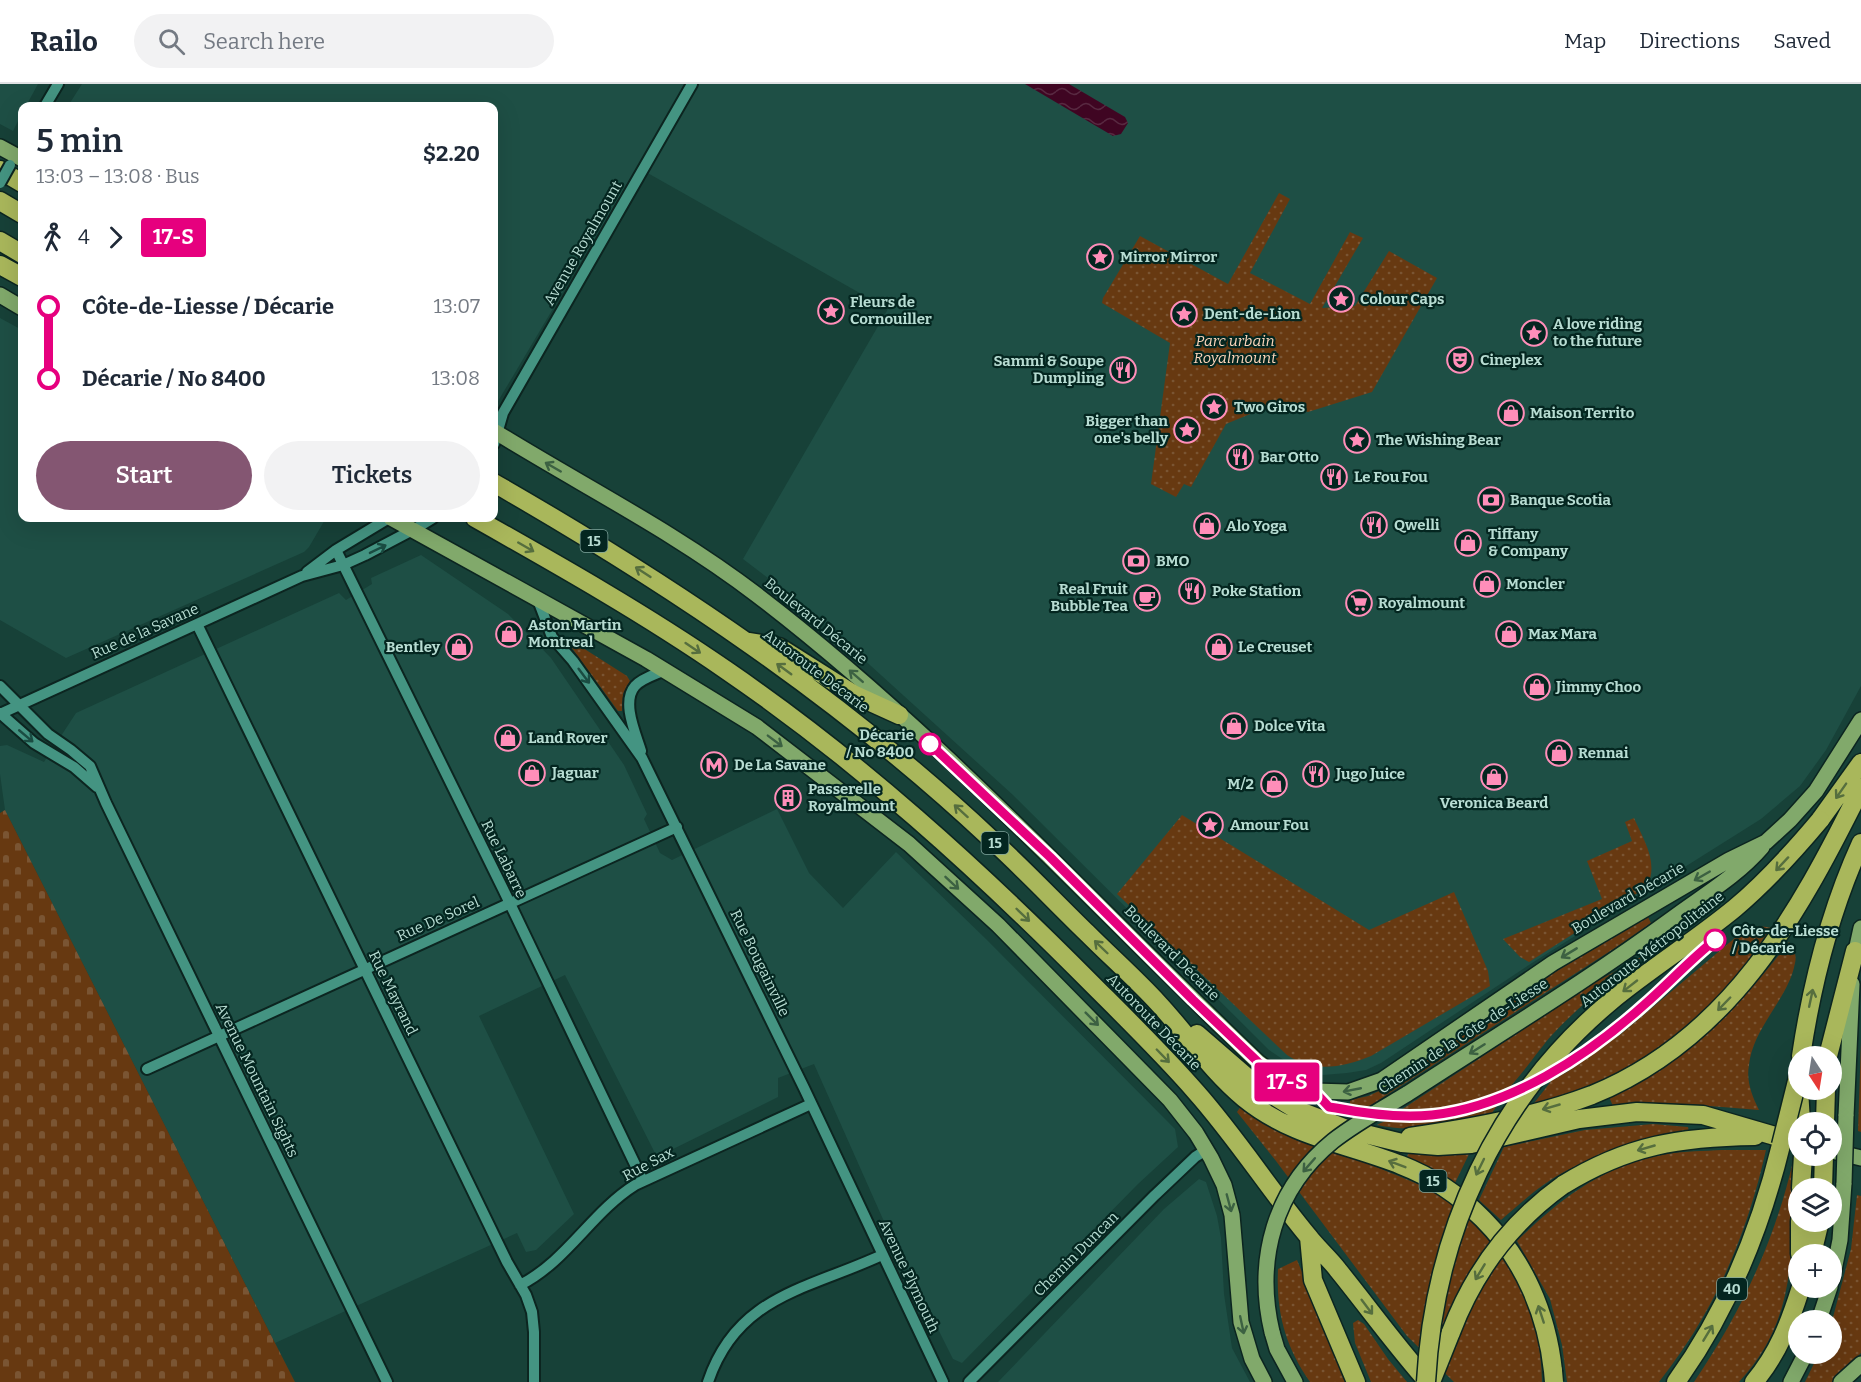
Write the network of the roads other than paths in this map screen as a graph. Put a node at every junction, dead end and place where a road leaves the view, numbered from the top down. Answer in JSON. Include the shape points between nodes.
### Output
{"nodes":[{"id":1,"x":58,"y":84,"type":"edge"},
{"id":2,"x":692,"y":84,"type":"edge"},
{"id":3,"x":47,"y":102,"type":"edge"},
{"id":4,"x":0,"y":147,"type":"edge"},
{"id":5,"x":14,"y":159,"type":"edge"},
{"id":6,"x":0,"y":183,"type":"edge"},
{"id":7,"x":0,"y":201,"type":"edge"},
{"id":8,"x":18,"y":212,"type":"edge"},
{"id":9,"x":0,"y":241,"type":"edge"},
{"id":10,"x":18,"y":252,"type":"edge"},
{"id":11,"x":0,"y":265,"type":"edge"},
{"id":12,"x":18,"y":276,"type":"edge"},
{"id":13,"x":0,"y":295,"type":"edge"},
{"id":14,"x":18,"y":306,"type":"edge"},
{"id":15,"x":498,"y":425,"type":"edge"},
{"id":16,"x":498,"y":432,"type":"edge"},
{"id":17,"x":498,"y":485,"type":"edge"},
{"id":18,"x":383,"y":522,"type":"edge"},
{"id":19,"x":398,"y":522,"type":"edge"},
{"id":20,"x":426,"y":522,"type":"edge"},
{"id":21,"x":482,"y":522,"type":"edge"},
{"id":22,"x":413,"y":530,"type":"junction"},
{"id":23,"x":336,"y":550,"type":"junction"},
{"id":24,"x":343,"y":565,"type":"junction"},
{"id":25,"x":302,"y":576,"type":"junction"},
{"id":26,"x":538,"y":600,"type":"junction"},
{"id":27,"x":197,"y":624,"type":"junction"},
{"id":28,"x":746,"y":641,"type":"junction"},
{"id":29,"x":665,"y":670,"type":"junction"},
{"id":30,"x":0,"y":686,"type":"edge"},
{"id":31,"x":20,"y":704,"type":"junction"},
{"id":32,"x":0,"y":713,"type":"edge"},
{"id":33,"x":899,"y":715,"type":"junction"},
{"id":34,"x":1861,"y":720,"type":"edge"},
{"id":35,"x":642,"y":758,"type":"junction"},
{"id":36,"x":1861,"y":763,"type":"edge"},
{"id":37,"x":1861,"y":788,"type":"edge"},
{"id":38,"x":101,"y":792,"type":"junction"},
{"id":39,"x":677,"y":827,"type":"junction"},
{"id":40,"x":1766,"y":842,"type":"junction"},
{"id":41,"x":1861,"y":843,"type":"edge"},
{"id":42,"x":510,"y":903,"type":"junction"},
{"id":43,"x":1861,"y":928,"type":"edge"},
{"id":44,"x":1855,"y":951,"type":"junction"},
{"id":45,"x":364,"y":969,"type":"junction"},
{"id":46,"x":1158,"y":1002,"type":"junction"},
{"id":47,"x":219,"y":1036,"type":"junction"},
{"id":48,"x":1803,"y":1046,"type":"edge"},
{"id":49,"x":1831,"y":1046,"type":"edge"},
{"id":50,"x":147,"y":1069,"type":"dead end"},
{"id":51,"x":1792,"y":1100,"type":"edge"},
{"id":52,"x":811,"y":1104,"type":"junction"},
{"id":53,"x":1775,"y":1136,"type":"junction"},
{"id":54,"x":1384,"y":1138,"type":"junction"},
{"id":55,"x":1788,"y":1139,"type":"edge"},
{"id":56,"x":1206,"y":1149,"type":"junction"},
{"id":57,"x":1842,"y":1153,"type":"edge"},
{"id":58,"x":1861,"y":1158,"type":"edge"},
{"id":59,"x":643,"y":1181,"type":"junction"},
{"id":60,"x":848,"y":1183,"type":"joint"},
{"id":61,"x":1309,"y":1237,"type":"junction"},
{"id":62,"x":1839,"y":1244,"type":"edge"},
{"id":63,"x":882,"y":1255,"type":"junction"},
{"id":64,"x":520,"y":1285,"type":"junction"},
{"id":65,"x":1797,"y":1298,"type":"edge"},
{"id":66,"x":1800,"y":1364,"type":"edge"},
{"id":67,"x":1861,"y":1364,"type":"edge"},
{"id":68,"x":1553,"y":1377,"type":"edge"},
{"id":69,"x":387,"y":1382,"type":"edge"},
{"id":70,"x":534,"y":1382,"type":"edge"},
{"id":71,"x":708,"y":1382,"type":"edge"},
{"id":72,"x":943,"y":1382,"type":"edge"},
{"id":73,"x":969,"y":1382,"type":"edge"},
{"id":74,"x":1264,"y":1382,"type":"edge"},
{"id":75,"x":1294,"y":1382,"type":"edge"},
{"id":76,"x":1356,"y":1382,"type":"edge"},
{"id":77,"x":1428,"y":1382,"type":"edge"},
{"id":78,"x":1676,"y":1382,"type":"edge"},
{"id":79,"x":1754,"y":1382,"type":"edge"},
{"id":80,"x":1791,"y":1382,"type":"edge"},
{"id":81,"x":1841,"y":1382,"type":"edge"}],
"edges":[{"from":1,"to":3,"type":"street"},
{"from":2,"to":15,"type":"street","name":"Avenue Royalmount"},
{"from":4,"to":5,"type":"main road"},
{"from":5,"to":6,"type":"street","bridge":true},
{"from":7,"to":8,"type":"highway"},
{"from":9,"to":10,"type":"highway"},
{"from":11,"to":12,"type":"highway"},
{"from":13,"to":14,"type":"main road"},
{"from":33,"to":16,"type":"main road","name":"Boulevard Décarie","one_way":true,"via":[[807,634],[729,574]]},
{"from":28,"to":17,"type":"highway","name":"Autoroute Décarie","number":"15","one_way":true,"via":[[614,554]]},
{"from":18,"to":23,"type":"street","name":"Rue de la Savane"},
{"from":19,"to":22,"type":"main road"},
{"from":20,"to":22,"type":"street","name":"Rue de la Savane"},
{"from":21,"to":61,"type":"highway","name":"Autoroute Décarie","number":"15","one_way":true,"via":[[619,600],[708,658],[804,726],[892,797],[1009,902],[1176,1070],[1223,1123]]},
{"from":24,"to":22,"type":"street","name":"Rue de la Savane","one_way":true},
{"from":22,"to":26,"type":"main road"},
{"from":23,"to":24,"type":"street","name":"Rue Labarre"},
{"from":23,"to":25,"type":"street","name":"Rue de la Savane"},
{"from":24,"to":25,"type":"street","name":"Rue de la Savane"},
{"from":24,"to":42,"type":"street","name":"Rue Labarre"},
{"from":25,"to":27,"type":"street","name":"Rue de la Savane"},
{"from":26,"to":29,"type":"main road"},
{"from":26,"to":35,"type":"street","name":"Rue Bougainville","one_way":true,"via":[[552,636]]},
{"from":27,"to":31,"type":"street","name":"Rue de la Savane"},
{"from":27,"to":45,"type":"street","name":"Rue Mayrand"},
{"from":28,"to":33,"type":"highway","via":[[779,647],[855,695]]},
{"from":46,"to":28,"type":"highway","name":"Autoroute Décarie","number":"15","one_way":true,"via":[[944,796]]},
{"from":29,"to":35,"type":"street","name":"Rue Bougainville","via":[[638,684],[632,692],[630,710]]},
{"from":29,"to":56,"type":"main road","one_way":true,"via":[[757,727],[935,867],[1155,1084]]},
{"from":30,"to":31,"type":"street","name":"Avenue Mountain Sights"},
{"from":31,"to":32,"type":"street","name":"Rue de la Savane"},
{"from":31,"to":38,"type":"street","name":"Avenue Mountain Sights","via":[[48,735],[90,766]]},
{"from":32,"to":38,"type":"street","name":"Avenue Mountain Sights","one_way":true,"via":[[34,743],[81,772]]},
{"from":40,"to":33,"type":"main road","name":"Boulevard Décarie","one_way":true,"via":[[1553,963],[1382,1080],[1348,1092],[1314,1091],[1283,1081],[1258,1062]]},
{"from":34,"to":40,"type":"main road","name":"Boulevard Décarie","via":[[1816,791]]},
{"from":35,"to":39,"type":"street","name":"Rue Bougainville"},
{"from":36,"to":77,"type":"highway","name":"Autoroute Métropolitaine","one_way":true,"bridge":true,"via":[[1820,820],[1769,877],[1734,909],[1597,1014],[1553,1057],[1521,1099],[1481,1164],[1453,1232],[1434,1302]]},
{"from":37,"to":54,"type":"highway","one_way":true,"via":[[1806,894],[1762,960],[1725,1004],[1690,1037],[1653,1063],[1574,1101],[1438,1133]]},
{"from":38,"to":47,"type":"street","name":"Avenue Mountain Sights"},
{"from":39,"to":42,"type":"street","name":"Rue De Sorel"},
{"from":39,"to":52,"type":"street","name":"Rue Bougainville"},
{"from":40,"to":75,"type":"main road","name":"Chemin de la Côte-de-Liesse","one_way":true,"bridge":true,"via":[[1747,864],[1645,939],[1333,1141],[1312,1161],[1276,1218],[1266,1267],[1266,1301],[1272,1332]]},
{"from":48,"to":41,"type":"highway","one_way":true,"via":[[1822,954]]},
{"from":42,"to":45,"type":"street","name":"Rue De Sorel"},
{"from":42,"to":59,"type":"street","name":"Rue Labarre"},
{"from":43,"to":44,"type":"main road"},
{"from":44,"to":49,"type":"highway"},
{"from":44,"to":62,"type":"main road","bridge":true},
{"from":45,"to":47,"type":"street","name":"Rue De Sorel"},
{"from":45,"to":64,"type":"street","name":"Rue Mayrand"},
{"from":46,"to":54,"type":"highway","via":[[1282,1102],[1334,1125]]},
{"from":68,"to":46,"type":"highway","name":"Autoroute Décarie","number":"15","one_way":true,"via":[[1545,1324],[1527,1280],[1500,1238],[1480,1216],[1452,1192],[1411,1169],[1314,1137],[1269,1116],[1225,1080]]},
{"from":47,"to":50,"type":"street","name":"Rue De Sorel"},
{"from":47,"to":69,"type":"street","name":"Avenue Mountain Sights"},
{"from":78,"to":51,"type":"highway","number":"40","one_way":true,"bridge":true,"via":[[1711,1329],[1744,1262],[1771,1189]]},
{"from":52,"to":59,"type":"street","name":"Rue Sax"},
{"from":52,"to":60,"type":"street","name":"Rue Bougainville"},
{"from":53,"to":54,"type":"highway","via":[[1703,1115],[1637,1112],[1579,1119],[1461,1145],[1426,1146]]},
{"from":53,"to":55,"type":"main road"},
{"from":53,"to":77,"type":"highway","one_way":true,"bridge":true,"via":[[1703,1137],[1654,1145],[1605,1162],[1563,1185],[1519,1221],[1489,1257],[1462,1304]]},
{"from":56,"to":73,"type":"street","name":"Chemin Duncan"},
{"from":56,"to":74,"type":"main road","one_way":true,"via":[[1231,1209],[1241,1322]]},
{"from":57,"to":58,"type":"main road"},
{"from":59,"to":64,"type":"street","name":"Rue Sax","via":[[616,1200],[539,1274]]},
{"from":60,"to":63,"type":"street","name":"Avenue Plymouth"},
{"from":61,"to":76,"type":"highway","via":[[1313,1280]]},
{"from":61,"to":77,"type":"highway","name":"Autoroute Décarie","one_way":true},
{"from":63,"to":71,"type":"street","via":[[782,1296],[754,1314],[727,1343]]},
{"from":63,"to":72,"type":"street","name":"Avenue Plymouth"},
{"from":64,"to":70,"type":"street","name":"Rue Mayrand","via":[[533,1318]]},
{"from":65,"to":79,"type":"highway","via":[[1777,1349]]},
{"from":66,"to":80,"type":"main road"},
{"from":67,"to":81,"type":"main road"}]}
